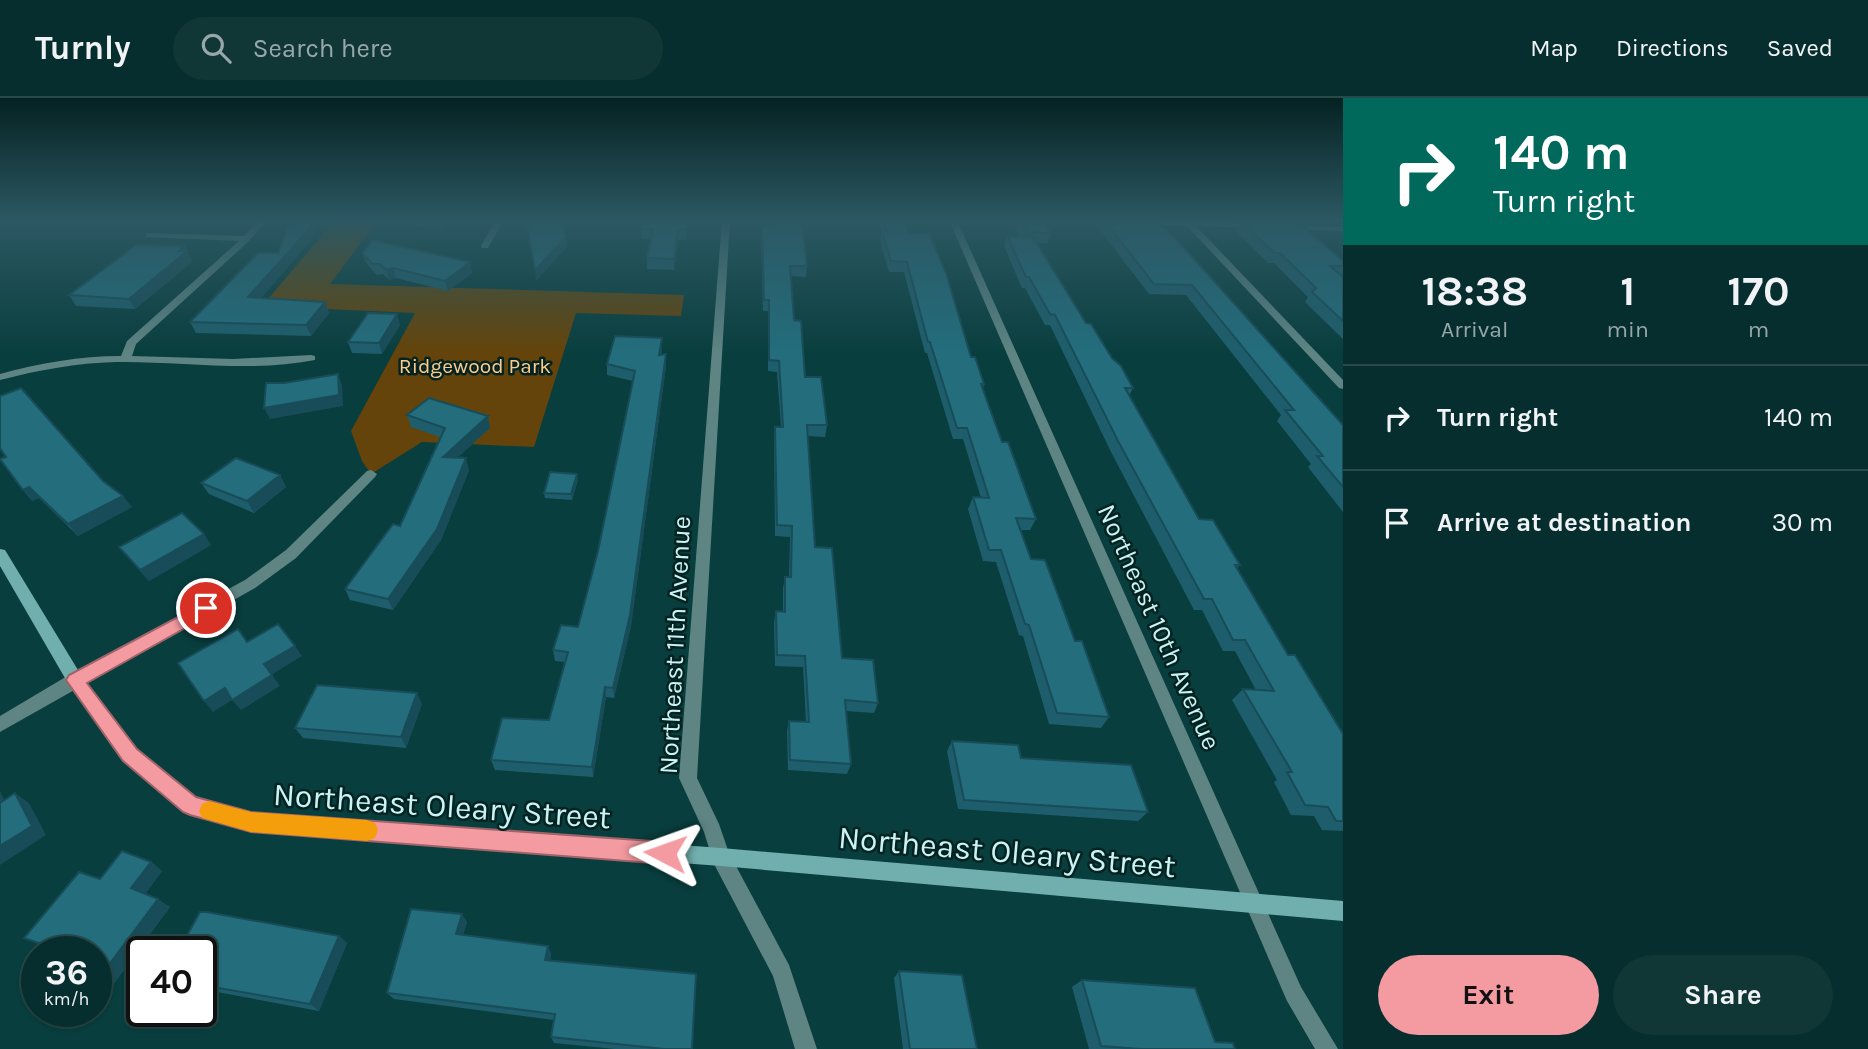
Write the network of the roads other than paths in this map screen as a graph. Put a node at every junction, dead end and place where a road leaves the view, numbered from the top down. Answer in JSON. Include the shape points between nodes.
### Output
{"nodes":[{"id":1,"x":218,"y":264,"type":"edge"},
{"id":2,"x":723,"y":264,"type":"edge"},
{"id":3,"x":973,"y":264,"type":"edge"},
{"id":4,"x":1228,"y":264,"type":"edge"},
{"id":5,"x":126,"y":358,"type":"junction"},
{"id":6,"x":311,"y":358,"type":"dead end"},
{"id":7,"x":0,"y":377,"type":"edge"},
{"id":8,"x":1343,"y":386,"type":"edge"},
{"id":9,"x":371,"y":474,"type":"dead end"},
{"id":10,"x":0,"y":554,"type":"edge"},
{"id":11,"x":75,"y":680,"type":"junction"},
{"id":12,"x":0,"y":725,"type":"edge"},
{"id":13,"x":721,"y":857,"type":"junction"},
{"id":14,"x":1254,"y":904,"type":"junction"},
{"id":15,"x":1343,"y":911,"type":"edge"},
{"id":16,"x":806,"y":1049,"type":"edge"},
{"id":17,"x":1327,"y":1049,"type":"edge"}],
"edges":[{"from":1,"to":5,"type":"street","via":[[131,343]]},
{"from":2,"to":13,"type":"street","name":"Northeast 11th Avenue","via":[[688,778]]},
{"from":3,"to":14,"type":"street","name":"Northeast 10th Avenue"},
{"from":4,"to":8,"type":"street"},
{"from":5,"to":6,"type":"street","via":[[275,363]]},
{"from":5,"to":7,"type":"street","via":[[48,365]]},
{"from":9,"to":11,"type":"street","via":[[291,554],[250,584]]},
{"from":10,"to":11,"type":"street","name":"Northeast Oleary Street"},
{"from":11,"to":12,"type":"street"},
{"from":11,"to":13,"type":"street","name":"Northeast Oleary Street","via":[[130,755],[190,806],[251,822]]},
{"from":13,"to":14,"type":"street","name":"Northeast Oleary Street"},
{"from":13,"to":16,"type":"street","name":"Northeast 11th Avenue","via":[[782,972]]},
{"from":14,"to":15,"type":"street","name":"Northeast Oleary Street"},
{"from":14,"to":17,"type":"street","name":"Northeast 10th Avenue","via":[[1294,994]]}]}
